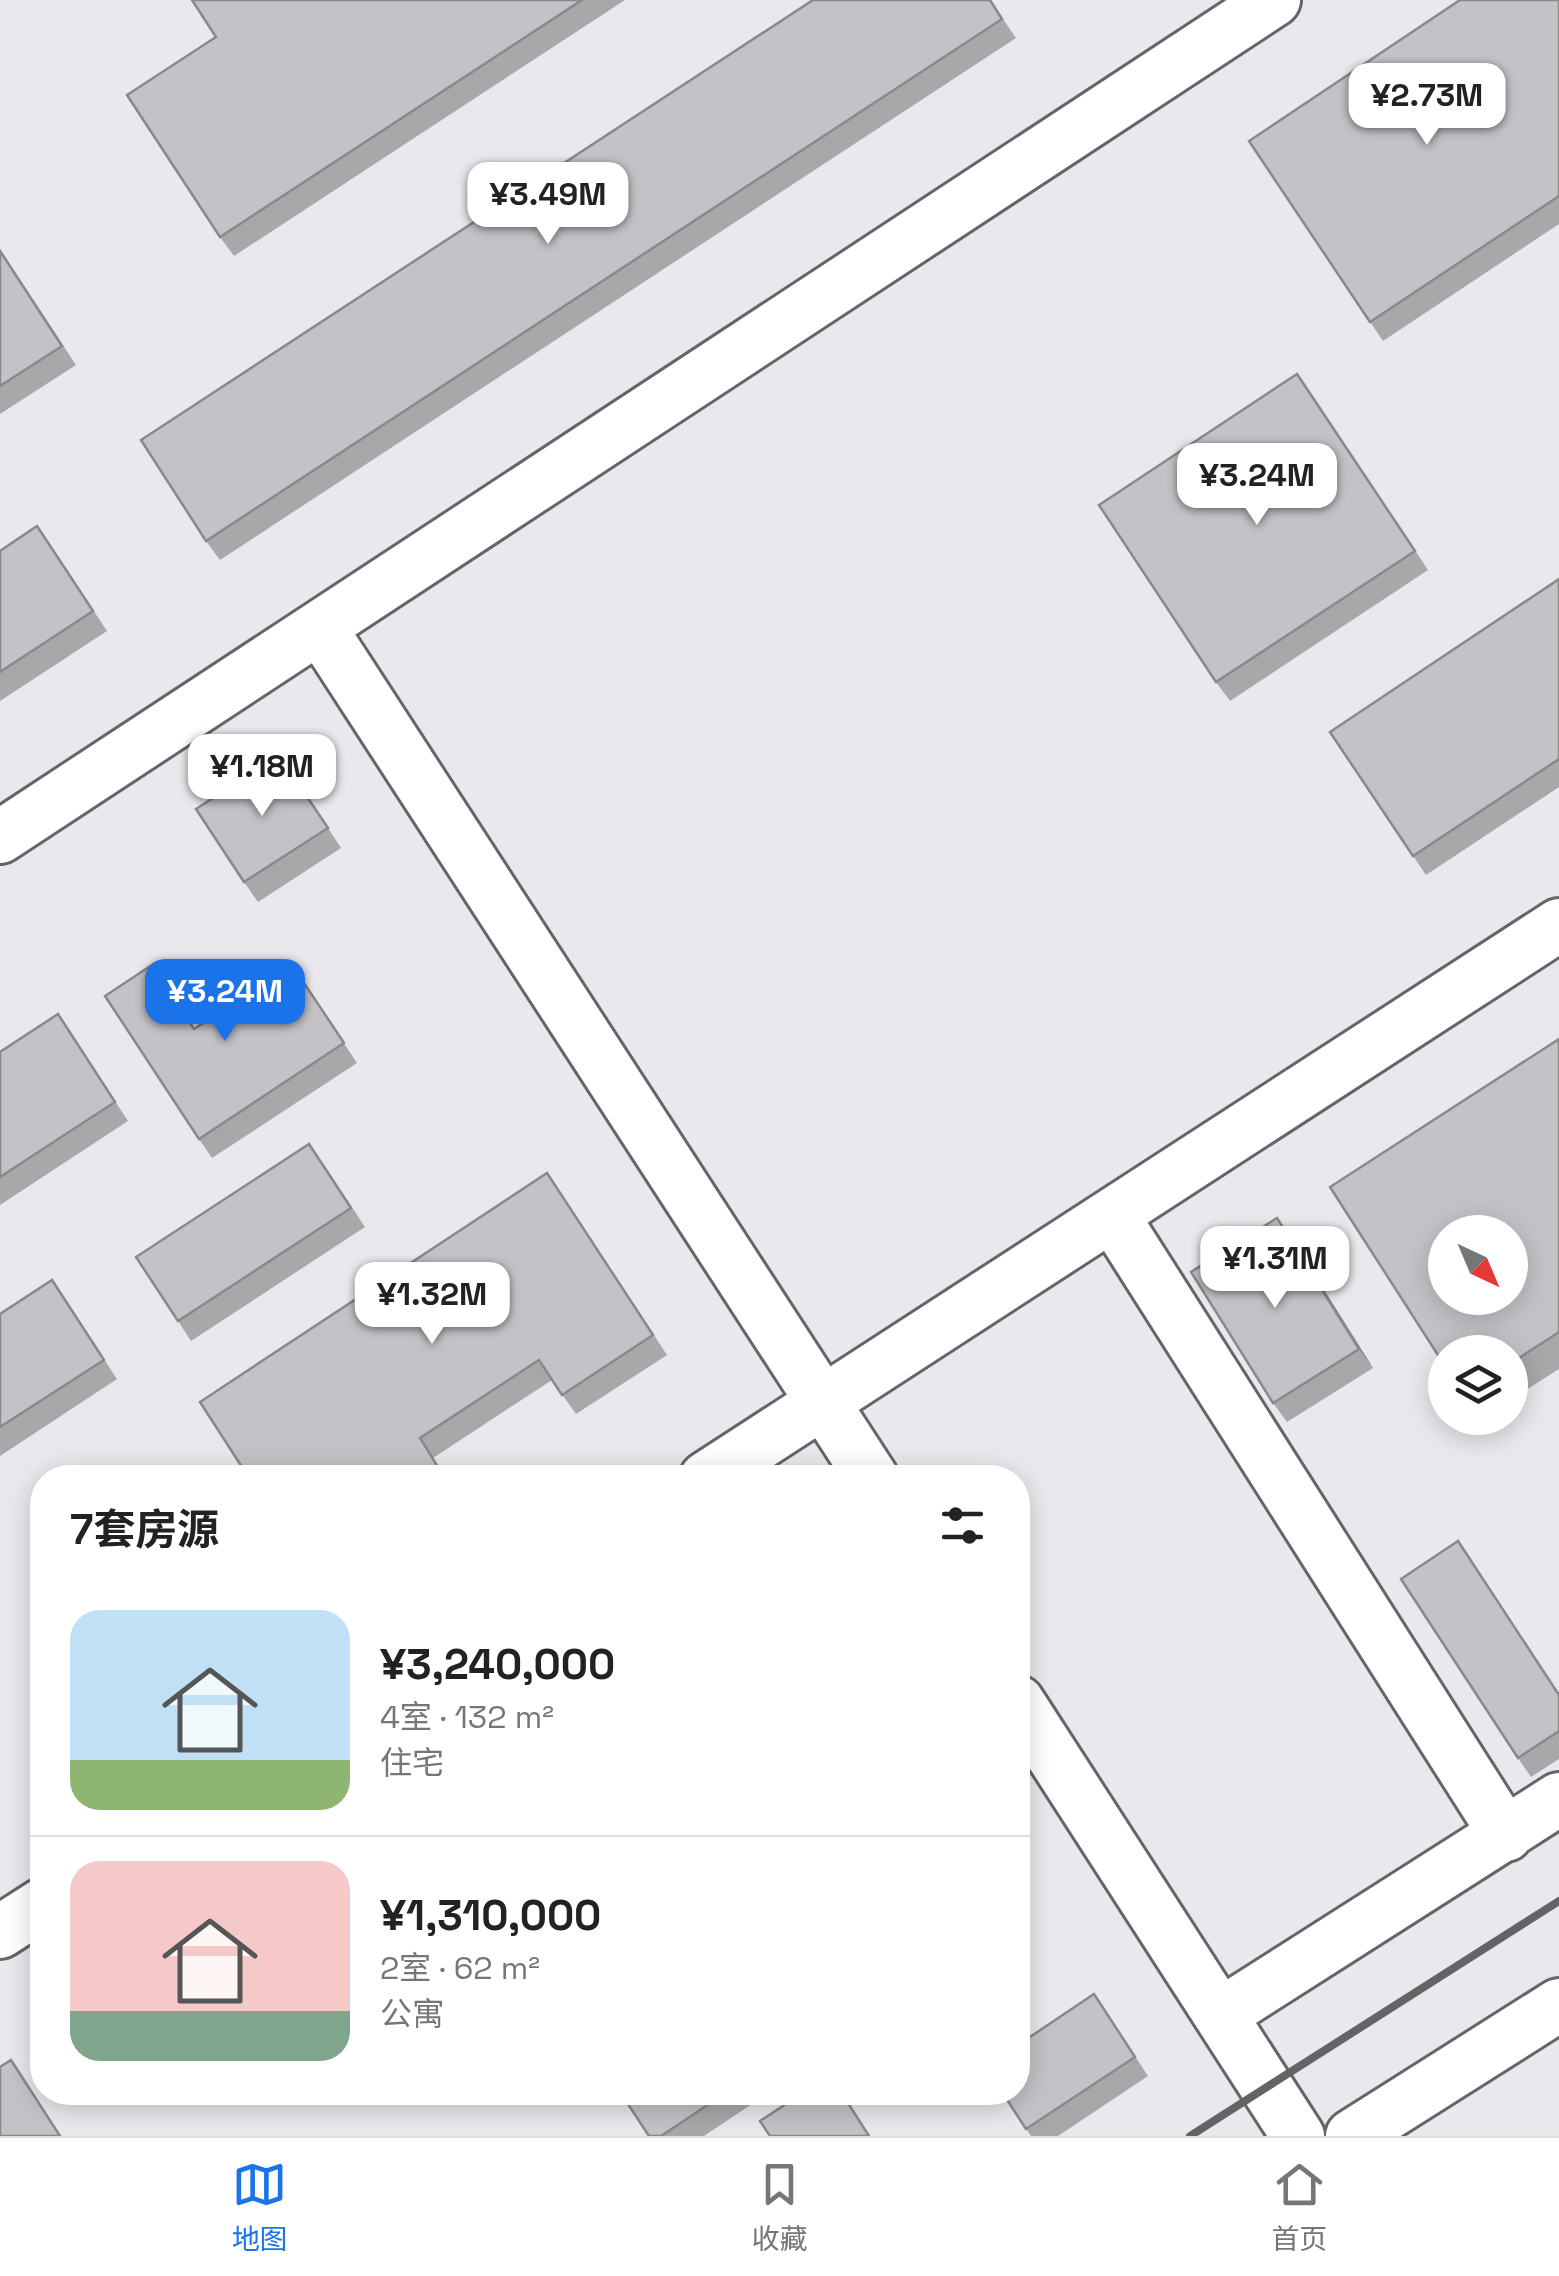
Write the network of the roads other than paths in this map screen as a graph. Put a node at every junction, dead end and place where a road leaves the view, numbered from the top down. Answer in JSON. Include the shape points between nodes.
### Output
{"nodes":[{"id":1,"x":1274,"y":0,"type":"edge"},
{"id":2,"x":320,"y":628,"type":"junction"},
{"id":3,"x":0,"y":837,"type":"edge"},
{"id":4,"x":1559,"y":926,"type":"edge"},
{"id":5,"x":1112,"y":1215,"type":"junction"},
{"id":6,"x":824,"y":1402,"type":"junction"},
{"id":7,"x":726,"y":1465,"type":"edge"},
{"id":8,"x":864,"y":1465,"type":"edge"},
{"id":9,"x":1030,"y":1721,"type":"edge"},
{"id":10,"x":1559,"y":1799,"type":"edge"},
{"id":11,"x":1506,"y":1834,"type":"junction"},
{"id":12,"x":30,"y":1913,"type":"edge"},
{"id":13,"x":0,"y":1932,"type":"edge"},
{"id":14,"x":1559,"y":2005,"type":"edge"},
{"id":15,"x":1220,"y":2015,"type":"junction"},
{"id":16,"x":1298,"y":2136,"type":"edge"},
{"id":17,"x":1352,"y":2136,"type":"edge"}],
"edges":[{"from":1,"to":2,"type":"street"},
{"from":2,"to":3,"type":"street"},
{"from":2,"to":6,"type":"street"},
{"from":4,"to":5,"type":"street"},
{"from":5,"to":6,"type":"street"},
{"from":5,"to":11,"type":"street"},
{"from":6,"to":7,"type":"street"},
{"from":6,"to":8,"type":"street"},
{"from":9,"to":15,"type":"street"},
{"from":10,"to":11,"type":"street"},
{"from":11,"to":15,"type":"street"},
{"from":12,"to":13,"type":"street"},
{"from":14,"to":17,"type":"street"},
{"from":15,"to":16,"type":"street"}]}
